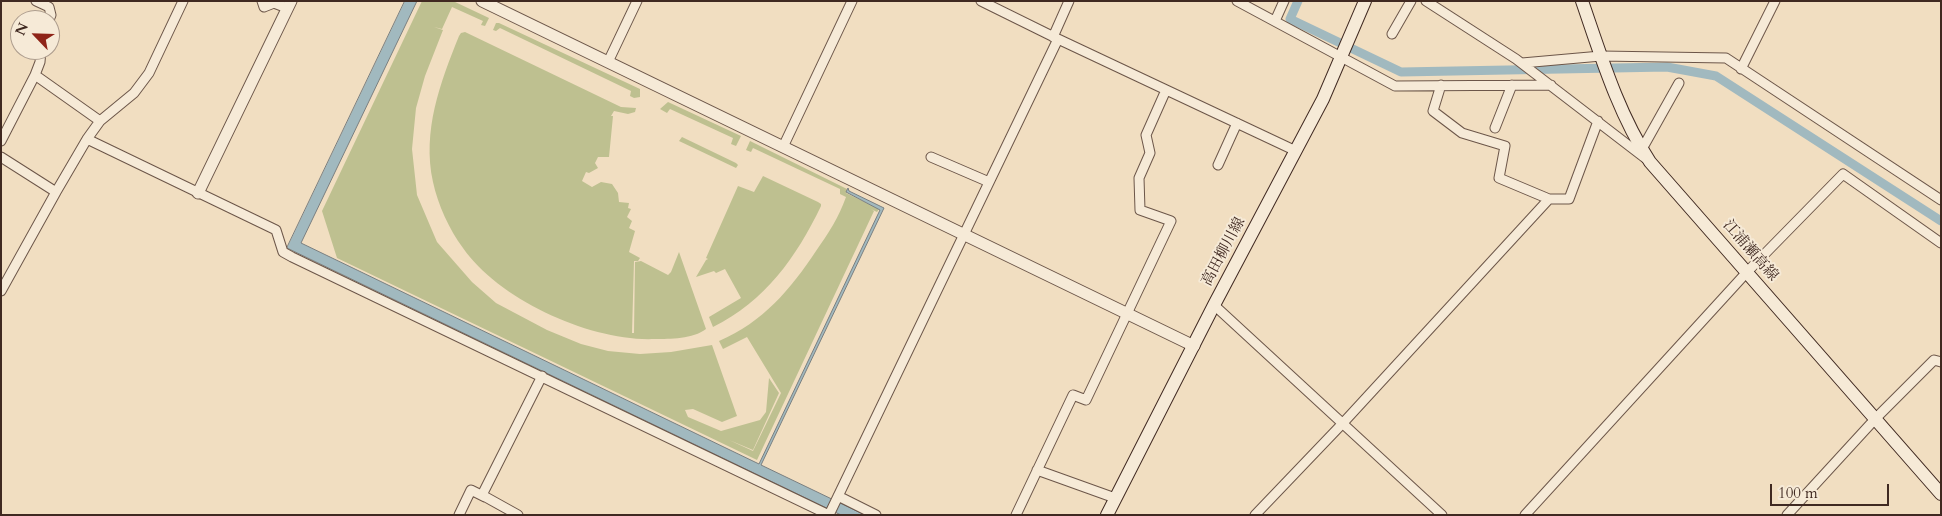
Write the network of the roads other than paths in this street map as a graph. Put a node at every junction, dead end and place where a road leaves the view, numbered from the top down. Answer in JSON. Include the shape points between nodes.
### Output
{"nodes":[{"id":1,"x":36,"y":1,"type":"edge"},
{"id":2,"x":183,"y":1,"type":"edge"},
{"id":3,"x":262,"y":1,"type":"edge"},
{"id":4,"x":482,"y":1,"type":"edge"},
{"id":5,"x":637,"y":1,"type":"edge"},
{"id":6,"x":852,"y":1,"type":"edge"},
{"id":7,"x":980,"y":1,"type":"edge"},
{"id":8,"x":1069,"y":1,"type":"edge"},
{"id":9,"x":1237,"y":1,"type":"edge"},
{"id":10,"x":1284,"y":1,"type":"edge"},
{"id":11,"x":1365,"y":1,"type":"edge"},
{"id":12,"x":1411,"y":1,"type":"edge"},
{"id":13,"x":1426,"y":1,"type":"edge"},
{"id":14,"x":1582,"y":1,"type":"edge"},
{"id":15,"x":1775,"y":1,"type":"edge"},
{"id":16,"x":289,"y":5,"type":"edge"},
{"id":17,"x":49,"y":10,"type":"edge"},
{"id":18,"x":1275,"y":21,"type":"junction"},
{"id":19,"x":1392,"y":34,"type":"dead end"},
{"id":20,"x":1055,"y":38,"type":"junction"},
{"id":21,"x":1342,"y":56,"type":"junction"},
{"id":22,"x":1602,"y":58,"type":"junction"},
{"id":23,"x":40,"y":60,"type":"edge"},
{"id":24,"x":1519,"y":61,"type":"junction"},
{"id":25,"x":608,"y":62,"type":"junction"},
{"id":26,"x":1741,"y":69,"type":"junction"},
{"id":27,"x":35,"y":75,"type":"junction"},
{"id":28,"x":1548,"y":82,"type":"junction"},
{"id":29,"x":1679,"y":84,"type":"dead end"},
{"id":30,"x":1441,"y":85,"type":"junction"},
{"id":31,"x":1512,"y":85,"type":"junction"},
{"id":32,"x":1166,"y":90,"type":"junction"},
{"id":33,"x":100,"y":121,"type":"junction"},
{"id":34,"x":1598,"y":121,"type":"junction"},
{"id":35,"x":1238,"y":123,"type":"junction"},
{"id":36,"x":1495,"y":128,"type":"dead end"},
{"id":37,"x":87,"y":139,"type":"junction"},
{"id":38,"x":1,"y":141,"type":"edge"},
{"id":39,"x":783,"y":147,"type":"junction"},
{"id":40,"x":1642,"y":148,"type":"junction"},
{"id":41,"x":1296,"y":151,"type":"junction"},
{"id":42,"x":1,"y":157,"type":"edge"},
{"id":43,"x":931,"y":157,"type":"dead end"},
{"id":44,"x":1650,"y":162,"type":"junction"},
{"id":45,"x":1218,"y":165,"type":"dead end"},
{"id":46,"x":989,"y":182,"type":"junction"},
{"id":47,"x":56,"y":192,"type":"junction"},
{"id":48,"x":198,"y":193,"type":"junction"},
{"id":49,"x":1549,"y":199,"type":"junction"},
{"id":50,"x":1941,"y":200,"type":"edge"},
{"id":51,"x":964,"y":234,"type":"junction"},
{"id":52,"x":1941,"y":243,"type":"edge"},
{"id":53,"x":1747,"y":272,"type":"junction"},
{"id":54,"x":1,"y":292,"type":"edge"},
{"id":55,"x":1214,"y":305,"type":"junction"},
{"id":56,"x":1128,"y":314,"type":"junction"},
{"id":57,"x":1194,"y":346,"type":"junction"},
{"id":58,"x":1941,"y":362,"type":"edge"},
{"id":59,"x":542,"y":376,"type":"junction"},
{"id":60,"x":1876,"y":418,"type":"junction"},
{"id":61,"x":1343,"y":423,"type":"junction"},
{"id":62,"x":1037,"y":470,"type":"junction"},
{"id":63,"x":1941,"y":494,"type":"edge"},
{"id":64,"x":486,"y":497,"type":"junction"},
{"id":65,"x":838,"y":497,"type":"junction"},
{"id":66,"x":1115,"y":498,"type":"junction"},
{"id":67,"x":459,"y":515,"type":"edge"},
{"id":68,"x":518,"y":515,"type":"edge"},
{"id":69,"x":829,"y":515,"type":"edge"},
{"id":70,"x":876,"y":515,"type":"edge"},
{"id":71,"x":1016,"y":515,"type":"edge"},
{"id":72,"x":1107,"y":515,"type":"edge"},
{"id":73,"x":1255,"y":515,"type":"edge"},
{"id":74,"x":1442,"y":515,"type":"edge"},
{"id":75,"x":1525,"y":515,"type":"edge"},
{"id":76,"x":1787,"y":515,"type":"edge"}],
"edges":[{"from":1,"to":17,"type":"street"},
{"from":2,"to":33,"type":"street","via":[[149,73],[134,93]]},
{"from":3,"to":16,"type":"street","via":[[264,7],[274,3]]},
{"from":4,"to":25,"type":"street"},
{"from":5,"to":25,"type":"street"},
{"from":6,"to":39,"type":"street"},
{"from":7,"to":20,"type":"street"},
{"from":8,"to":20,"type":"street"},
{"from":9,"to":18,"type":"street"},
{"from":10,"to":18,"type":"street"},
{"from":11,"to":21,"type":"main road","name":"高田柳川線"},
{"from":12,"to":19,"type":"street"},
{"from":13,"to":24,"type":"street"},
{"from":14,"to":22,"type":"main road","name":"江浦瀬高線"},
{"from":15,"to":26,"type":"street"},
{"from":16,"to":48,"type":"street"},
{"from":18,"to":21,"type":"street"},
{"from":20,"to":32,"type":"street"},
{"from":20,"to":46,"type":"street"},
{"from":21,"to":30,"type":"street","via":[[1395,86]]},
{"from":21,"to":41,"type":"main road","name":"高田柳川線"},
{"from":22,"to":24,"type":"street"},
{"from":22,"to":26,"type":"street","via":[[1726,58]]},
{"from":22,"to":40,"type":"main road","name":"江浦瀬高線","via":[[1611,85]]},
{"from":23,"to":27,"type":"street"},
{"from":24,"to":28,"type":"street"},
{"from":25,"to":39,"type":"street"},
{"from":26,"to":50,"type":"street"},
{"from":27,"to":33,"type":"street"},
{"from":27,"to":38,"type":"street"},
{"from":28,"to":31,"type":"street"},
{"from":28,"to":34,"type":"street"},
{"from":29,"to":40,"type":"street"},
{"from":30,"to":31,"type":"street"},
{"from":30,"to":49,"type":"street","via":[[1433,111],[1462,133],[1505,146],[1499,178]]},
{"from":31,"to":36,"type":"street"},
{"from":32,"to":35,"type":"street"},
{"from":32,"to":56,"type":"street","via":[[1146,135],[1150,153],[1139,178],[1139,186],[1140,210],[1171,221]]},
{"from":33,"to":37,"type":"street"},
{"from":34,"to":44,"type":"street"},
{"from":34,"to":49,"type":"street","via":[[1569,199]]},
{"from":35,"to":41,"type":"street"},
{"from":35,"to":45,"type":"street"},
{"from":37,"to":47,"type":"street"},
{"from":37,"to":48,"type":"street"},
{"from":39,"to":51,"type":"street"},
{"from":40,"to":44,"type":"main road","name":"江浦瀬高線"},
{"from":41,"to":55,"type":"main road","name":"高田柳川線"},
{"from":42,"to":47,"type":"street"},
{"from":43,"to":46,"type":"street"},
{"from":44,"to":53,"type":"main road","name":"江浦瀬高線"},
{"from":46,"to":51,"type":"street"},
{"from":47,"to":54,"type":"street"},
{"from":48,"to":59,"type":"street","via":[[276,230],[284,252],[292,257]]},
{"from":49,"to":61,"type":"street"},
{"from":51,"to":56,"type":"street"},
{"from":51,"to":65,"type":"street"},
{"from":52,"to":53,"type":"street","via":[[1843,174]]},
{"from":53,"to":60,"type":"main road","name":"江浦瀬高線"},
{"from":53,"to":75,"type":"street"},
{"from":55,"to":57,"type":"main road","name":"高田柳川線"},
{"from":55,"to":61,"type":"street"},
{"from":56,"to":57,"type":"street"},
{"from":56,"to":62,"type":"street","via":[[1086,400],[1073,395]]},
{"from":57,"to":66,"type":"main road","name":"高田柳川線"},
{"from":58,"to":60,"type":"street","via":[[1934,360]]},
{"from":59,"to":64,"type":"street","via":[[482,495]]},
{"from":59,"to":69,"type":"street"},
{"from":60,"to":63,"type":"main road","name":"江浦瀬高線"},
{"from":60,"to":76,"type":"street"},
{"from":61,"to":73,"type":"street"},
{"from":61,"to":74,"type":"street"},
{"from":62,"to":66,"type":"street"},
{"from":62,"to":71,"type":"street"},
{"from":64,"to":67,"type":"street","via":[[471,490]]},
{"from":64,"to":68,"type":"street"},
{"from":65,"to":69,"type":"street"},
{"from":65,"to":70,"type":"street"},
{"from":66,"to":72,"type":"main road","name":"高田柳川線"}]}
